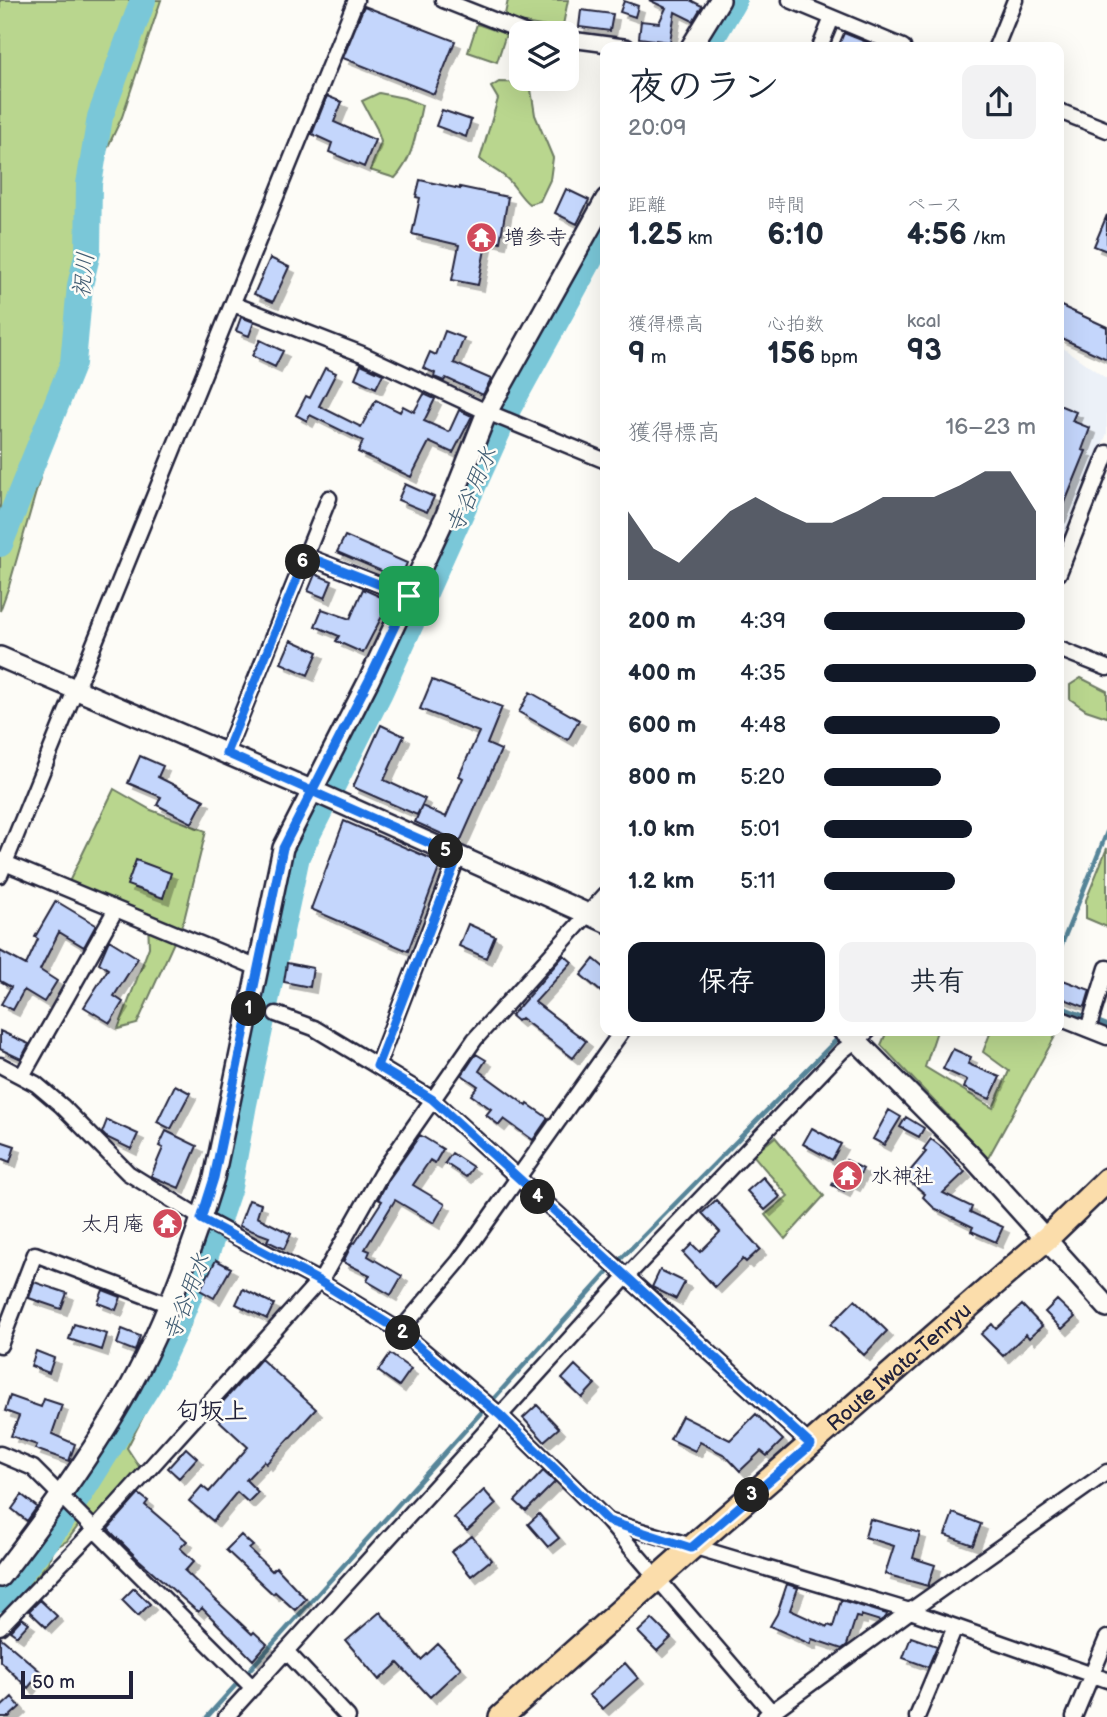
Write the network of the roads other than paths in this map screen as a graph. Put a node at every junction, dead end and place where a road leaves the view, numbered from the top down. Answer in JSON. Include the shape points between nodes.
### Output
{"nodes":[{"id":1,"x":356,"y":0,"type":"edge"},
{"id":2,"x":443,"y":0,"type":"edge"},
{"id":3,"x":720,"y":0,"type":"edge"},
{"id":4,"x":790,"y":0,"type":"edge"},
{"id":5,"x":1015,"y":0,"type":"edge"},
{"id":6,"x":832,"y":18,"type":"junction"},
{"id":7,"x":509,"y":26,"type":"edge"},
{"id":8,"x":579,"y":41,"type":"edge"},
{"id":9,"x":694,"y":42,"type":"edge"},
{"id":10,"x":822,"y":42,"type":"edge"},
{"id":11,"x":891,"y":42,"type":"edge"},
{"id":12,"x":998,"y":42,"type":"edge"},
{"id":13,"x":600,"y":43,"type":"edge"},
{"id":14,"x":1064,"y":113,"type":"edge"},
{"id":15,"x":1107,"y":130,"type":"edge"},
{"id":16,"x":600,"y":210,"type":"edge"},
{"id":17,"x":233,"y":304,"type":"junction"},
{"id":18,"x":487,"y":412,"type":"junction"},
{"id":19,"x":1107,"y":453,"type":"edge"},
{"id":20,"x":600,"y":459,"type":"edge"},
{"id":21,"x":329,"y":498,"type":"dead end"},
{"id":22,"x":306,"y":556,"type":"junction"},
{"id":23,"x":1064,"y":560,"type":"edge"},
{"id":24,"x":409,"y":596,"type":"junction"},
{"id":25,"x":1064,"y":651,"type":"edge"},
{"id":26,"x":0,"y":657,"type":"edge"},
{"id":27,"x":1107,"y":668,"type":"edge"},
{"id":28,"x":75,"y":689,"type":"junction"},
{"id":29,"x":226,"y":753,"type":"junction"},
{"id":30,"x":311,"y":790,"type":"junction"},
{"id":31,"x":458,"y":856,"type":"junction"},
{"id":32,"x":3,"y":869,"type":"edge"},
{"id":33,"x":600,"y":900,"type":"edge"},
{"id":34,"x":116,"y":909,"type":"junction"},
{"id":35,"x":587,"y":914,"type":"junction"},
{"id":36,"x":600,"y":919,"type":"edge"},
{"id":37,"x":258,"y":968,"type":"junction"},
{"id":38,"x":1107,"y":968,"type":"edge"},
{"id":39,"x":276,"y":1014,"type":"dead end"},
{"id":40,"x":1064,"y":1020,"type":"edge"},
{"id":41,"x":1088,"y":1029,"type":"junction"},
{"id":42,"x":618,"y":1036,"type":"edge"},
{"id":43,"x":854,"y":1036,"type":"edge"},
{"id":44,"x":858,"y":1036,"type":"edge"},
{"id":45,"x":1107,"y":1037,"type":"edge"},
{"id":46,"x":0,"y":1065,"type":"edge"},
{"id":47,"x":377,"y":1066,"type":"junction"},
{"id":48,"x":22,"y":1076,"type":"junction"},
{"id":49,"x":432,"y":1099,"type":"junction"},
{"id":50,"x":519,"y":1178,"type":"junction"},
{"id":51,"x":1107,"y":1180,"type":"edge"},
{"id":52,"x":201,"y":1219,"type":"junction"},
{"id":53,"x":1047,"y":1238,"type":"junction"},
{"id":54,"x":626,"y":1277,"type":"junction"},
{"id":55,"x":319,"y":1281,"type":"junction"},
{"id":56,"x":167,"y":1304,"type":"junction"},
{"id":57,"x":1107,"y":1307,"type":"edge"},
{"id":58,"x":400,"y":1331,"type":"junction"},
{"id":59,"x":0,"y":1345,"type":"edge"},
{"id":60,"x":500,"y":1415,"type":"junction"},
{"id":61,"x":811,"y":1445,"type":"junction"},
{"id":62,"x":0,"y":1454,"type":"edge"},
{"id":63,"x":1107,"y":1472,"type":"edge"},
{"id":64,"x":62,"y":1496,"type":"junction"},
{"id":65,"x":608,"y":1521,"type":"junction"},
{"id":66,"x":96,"y":1529,"type":"junction"},
{"id":67,"x":691,"y":1548,"type":"junction"},
{"id":68,"x":0,"y":1577,"type":"edge"},
{"id":69,"x":657,"y":1580,"type":"junction"},
{"id":70,"x":910,"y":1611,"type":"junction"},
{"id":71,"x":0,"y":1627,"type":"edge"},
{"id":72,"x":955,"y":1627,"type":"junction"},
{"id":73,"x":1107,"y":1638,"type":"edge"},
{"id":74,"x":286,"y":1651,"type":"junction"},
{"id":75,"x":1092,"y":1675,"type":"junction"},
{"id":76,"x":1107,"y":1680,"type":"edge"},
{"id":77,"x":253,"y":1688,"type":"junction"},
{"id":78,"x":771,"y":1715,"type":"edge"},
{"id":79,"x":226,"y":1717,"type":"edge"},
{"id":80,"x":348,"y":1717,"type":"edge"},
{"id":81,"x":501,"y":1717,"type":"edge"},
{"id":82,"x":917,"y":1717,"type":"edge"},
{"id":83,"x":1074,"y":1717,"type":"edge"}],
"edges":[{"from":1,"to":17,"type":"street"},
{"from":2,"to":7,"type":"street"},
{"from":3,"to":9,"type":"street"},
{"from":4,"to":6,"type":"street"},
{"from":5,"to":12,"type":"street"},
{"from":6,"to":10,"type":"street"},
{"from":6,"to":11,"type":"street"},
{"from":8,"to":13,"type":"street"},
{"from":14,"to":15,"type":"street"},
{"from":16,"to":18,"type":"street"},
{"from":17,"to":18,"type":"street","via":[[362,354]]},
{"from":17,"to":28,"type":"street"},
{"from":18,"to":20,"type":"street"},
{"from":18,"to":24,"type":"street"},
{"from":19,"to":23,"type":"street"},
{"from":21,"to":22,"type":"street"},
{"from":22,"to":24,"type":"street"},
{"from":22,"to":29,"type":"street"},
{"from":24,"to":30,"type":"street"},
{"from":25,"to":27,"type":"street"},
{"from":26,"to":28,"type":"street"},
{"from":28,"to":29,"type":"street"},
{"from":28,"to":32,"type":"street"},
{"from":29,"to":30,"type":"street"},
{"from":30,"to":31,"type":"street"},
{"from":30,"to":37,"type":"street","via":[[283,848]]},
{"from":31,"to":35,"type":"street"},
{"from":31,"to":47,"type":"street"},
{"from":32,"to":34,"type":"street"},
{"from":33,"to":35,"type":"street"},
{"from":34,"to":37,"type":"street"},
{"from":34,"to":48,"type":"street"},
{"from":35,"to":36,"type":"street"},
{"from":35,"to":49,"type":"street","via":[[475,1039]]},
{"from":37,"to":52,"type":"street","via":[[214,1178]]},
{"from":38,"to":41,"type":"street"},
{"from":39,"to":47,"type":"street","via":[[314,1028]]},
{"from":40,"to":41,"type":"street"},
{"from":41,"to":45,"type":"street"},
{"from":42,"to":50,"type":"street"},
{"from":43,"to":54,"type":"street"},
{"from":44,"to":53,"type":"street"},
{"from":46,"to":48,"type":"street"},
{"from":47,"to":49,"type":"street"},
{"from":48,"to":52,"type":"street","via":[[62,1106],[128,1173]]},
{"from":49,"to":50,"type":"street"},
{"from":49,"to":55,"type":"street","via":[[381,1174]]},
{"from":50,"to":54,"type":"street"},
{"from":50,"to":58,"type":"street"},
{"from":51,"to":53,"type":"main road","name":"Route Iwata-Tenryu"},
{"from":52,"to":55,"type":"street"},
{"from":52,"to":56,"type":"street"},
{"from":53,"to":57,"type":"street"},
{"from":53,"to":61,"type":"main road","name":"Route Iwata-Tenryu"},
{"from":54,"to":60,"type":"street"},
{"from":54,"to":61,"type":"street"},
{"from":55,"to":58,"type":"street"},
{"from":55,"to":66,"type":"street"},
{"from":56,"to":59,"type":"street","via":[[35,1254]]},
{"from":56,"to":64,"type":"street","via":[[124,1399]]},
{"from":58,"to":60,"type":"street"},
{"from":60,"to":65,"type":"street"},
{"from":60,"to":74,"type":"street"},
{"from":61,"to":67,"type":"main road","name":"Route Iwata-Tenryu"},
{"from":62,"to":64,"type":"street","via":[[33,1468]]},
{"from":63,"to":70,"type":"street"},
{"from":64,"to":66,"type":"street"},
{"from":64,"to":68,"type":"street"},
{"from":65,"to":67,"type":"street"},
{"from":65,"to":69,"type":"street"},
{"from":66,"to":71,"type":"street"},
{"from":66,"to":77,"type":"street"},
{"from":67,"to":69,"type":"main road","name":"Route Iwata-Tenryu"},
{"from":67,"to":70,"type":"street"},
{"from":69,"to":78,"type":"street"},
{"from":69,"to":81,"type":"main road","name":"Route Iwata-Tenryu"},
{"from":70,"to":72,"type":"street"},
{"from":70,"to":78,"type":"street"},
{"from":72,"to":75,"type":"street"},
{"from":72,"to":82,"type":"street"},
{"from":73,"to":75,"type":"street"},
{"from":74,"to":77,"type":"street"},
{"from":74,"to":80,"type":"street"},
{"from":75,"to":76,"type":"street"},
{"from":75,"to":83,"type":"street"},
{"from":77,"to":79,"type":"street"}]}
